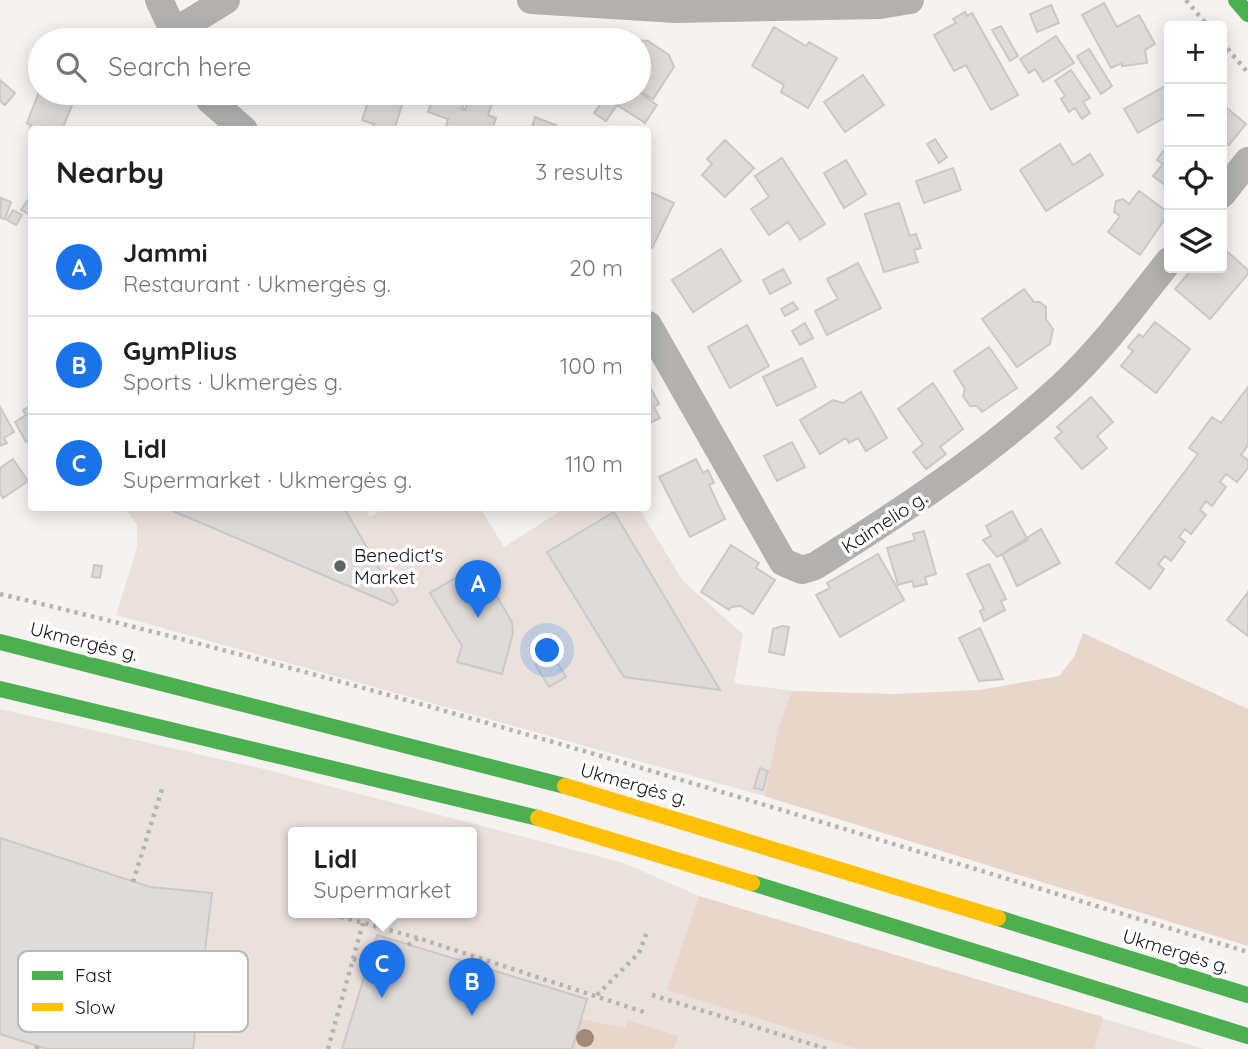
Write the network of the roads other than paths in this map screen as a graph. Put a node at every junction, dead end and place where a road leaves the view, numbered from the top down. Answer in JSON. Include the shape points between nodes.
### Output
{"nodes":[{"id":1,"x":159,"y":0,"type":"edge"},
{"id":2,"x":226,"y":0,"type":"edge"},
{"id":3,"x":531,"y":0,"type":"edge"},
{"id":4,"x":910,"y":0,"type":"edge"},
{"id":5,"x":1236,"y":0,"type":"edge"},
{"id":6,"x":1248,"y":15,"type":"edge"},
{"id":7,"x":172,"y":28,"type":"edge"},
{"id":8,"x":187,"y":28,"type":"edge"},
{"id":9,"x":216,"y":105,"type":"edge"},
{"id":10,"x":239,"y":126,"type":"edge"},
{"id":11,"x":1248,"y":161,"type":"edge"},
{"id":12,"x":1227,"y":188,"type":"edge"},
{"id":13,"x":1164,"y":267,"type":"edge"},
{"id":14,"x":651,"y":331,"type":"edge"},
{"id":15,"x":0,"y":642,"type":"edge"},
{"id":16,"x":0,"y":689,"type":"edge"},
{"id":17,"x":1248,"y":995,"type":"edge"},
{"id":18,"x":1248,"y":1036,"type":"edge"}],
"edges":[{"from":1,"to":7,"type":"street"},
{"from":2,"to":8,"type":"street"},
{"from":3,"to":4,"type":"street","via":[[676,9],[880,5]]},
{"from":5,"to":6,"type":"main road"},
{"from":9,"to":10,"type":"street"},
{"from":11,"to":12,"type":"street"},
{"from":13,"to":14,"type":"street","name":"Kaimelio g.","via":[[1105,342],[1010,430],[927,496],[802,570],[783,562]]},
{"from":15,"to":17,"type":"main road","name":"Ukmergės g.","via":[[559,784]]},
{"from":16,"to":18,"type":"main road","via":[[554,822]]}]}
